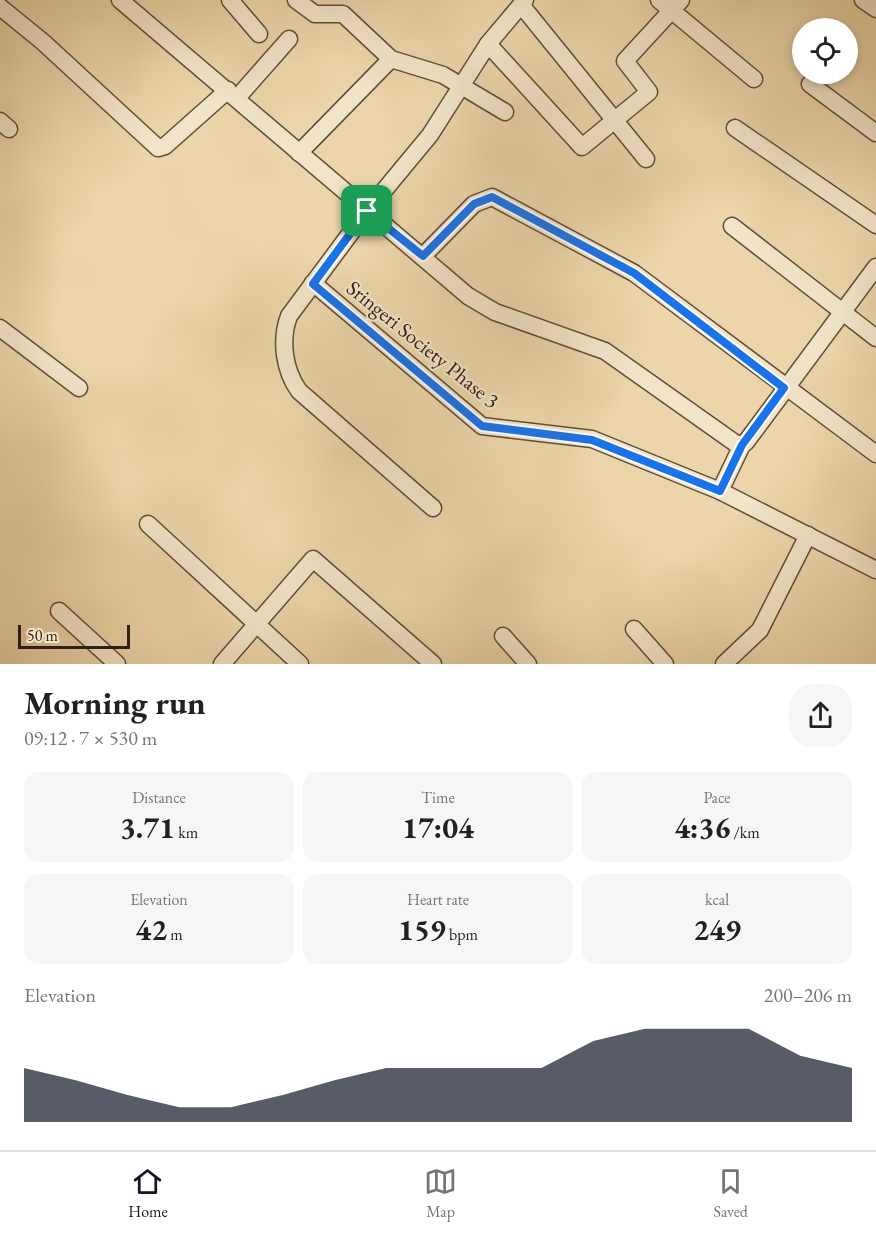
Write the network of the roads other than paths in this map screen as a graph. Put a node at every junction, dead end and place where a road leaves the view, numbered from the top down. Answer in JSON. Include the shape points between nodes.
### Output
{"nodes":[{"id":1,"x":120,"y":0,"type":"edge"},
{"id":2,"x":230,"y":0,"type":"edge"},
{"id":3,"x":296,"y":0,"type":"edge"},
{"id":4,"x":863,"y":0,"type":"edge"},
{"id":5,"x":524,"y":3,"type":"edge"},
{"id":6,"x":671,"y":3,"type":"edge"},
{"id":7,"x":0,"y":7,"type":"edge"},
{"id":8,"x":876,"y":9,"type":"edge"},
{"id":9,"x":259,"y":33,"type":"dead end"},
{"id":10,"x":289,"y":39,"type":"dead end"},
{"id":11,"x":488,"y":44,"type":"junction"},
{"id":12,"x":391,"y":59,"type":"junction"},
{"id":13,"x":754,"y":79,"type":"dead end"},
{"id":14,"x":810,"y":84,"type":"dead end"},
{"id":15,"x":463,"y":87,"type":"junction"},
{"id":16,"x":232,"y":94,"type":"junction"},
{"id":17,"x":505,"y":112,"type":"dead end"},
{"id":18,"x":614,"y":120,"type":"junction"},
{"id":19,"x":735,"y":128,"type":"dead end"},
{"id":20,"x":876,"y":133,"type":"edge"},
{"id":21,"x":299,"y":153,"type":"junction"},
{"id":22,"x":646,"y":159,"type":"dead end"},
{"id":23,"x":367,"y":211,"type":"junction"},
{"id":24,"x":876,"y":225,"type":"edge"},
{"id":25,"x":732,"y":226,"type":"dead end"},
{"id":26,"x":423,"y":256,"type":"junction"},
{"id":27,"x":876,"y":267,"type":"edge"},
{"id":28,"x":313,"y":284,"type":"junction"},
{"id":29,"x":842,"y":312,"type":"junction"},
{"id":30,"x":0,"y":328,"type":"edge"},
{"id":31,"x":876,"y":338,"type":"edge"},
{"id":32,"x":79,"y":388,"type":"dead end"},
{"id":33,"x":784,"y":388,"type":"junction"},
{"id":34,"x":742,"y":445,"type":"junction"},
{"id":35,"x":876,"y":454,"type":"edge"},
{"id":36,"x":720,"y":491,"type":"junction"},
{"id":37,"x":433,"y":508,"type":"dead end"},
{"id":38,"x":148,"y":524,"type":"dead end"},
{"id":39,"x":808,"y":536,"type":"junction"},
{"id":40,"x":876,"y":570,"type":"edge"},
{"id":41,"x":59,"y":611,"type":"dead end"},
{"id":42,"x":257,"y":624,"type":"junction"},
{"id":43,"x":634,"y":629,"type":"dead end"},
{"id":44,"x":503,"y":636,"type":"dead end"},
{"id":45,"x":117,"y":664,"type":"edge"},
{"id":46,"x":222,"y":664,"type":"edge"},
{"id":47,"x":300,"y":664,"type":"edge"},
{"id":48,"x":433,"y":664,"type":"edge"},
{"id":49,"x":528,"y":664,"type":"edge"},
{"id":50,"x":665,"y":664,"type":"edge"},
{"id":51,"x":724,"y":664,"type":"edge"}],
"edges":[{"from":1,"to":16,"type":"street"},
{"from":2,"to":9,"type":"street"},
{"from":3,"to":12,"type":"street","via":[[315,14],[343,14]]},
{"from":4,"to":8,"type":"street"},
{"from":5,"to":11,"type":"street"},
{"from":5,"to":18,"type":"street"},
{"from":6,"to":13,"type":"street"},
{"from":6,"to":18,"type":"street","via":[[625,61],[649,92]]},
{"from":7,"to":16,"type":"street","via":[[158,148]]},
{"from":10,"to":16,"type":"street"},
{"from":11,"to":15,"type":"street"},
{"from":11,"to":18,"type":"street","via":[[582,147]]},
{"from":12,"to":15,"type":"street","via":[[443,75]]},
{"from":12,"to":21,"type":"street"},
{"from":14,"to":20,"type":"street"},
{"from":15,"to":17,"type":"street"},
{"from":15,"to":23,"type":"street","via":[[407,166]]},
{"from":16,"to":21,"type":"street"},
{"from":18,"to":22,"type":"street"},
{"from":19,"to":24,"type":"street"},
{"from":21,"to":23,"type":"street"},
{"from":23,"to":26,"type":"street"},
{"from":23,"to":28,"type":"street"},
{"from":25,"to":29,"type":"street"},
{"from":26,"to":33,"type":"street","via":[[474,204],[492,197],[634,273]]},
{"from":26,"to":34,"type":"street","via":[[479,303],[605,351]]},
{"from":27,"to":29,"type":"street"},
{"from":28,"to":36,"type":"street","name":"Sringeri Society Phase 3","via":[[482,426],[592,440]]},
{"from":28,"to":37,"type":"street","via":[[289,316],[283,332],[293,383]]},
{"from":29,"to":31,"type":"street"},
{"from":29,"to":33,"type":"street"},
{"from":30,"to":32,"type":"street"},
{"from":33,"to":34,"type":"street"},
{"from":33,"to":35,"type":"street"},
{"from":34,"to":36,"type":"street"},
{"from":36,"to":39,"type":"street","name":"Sringeri Society Phase 3"},
{"from":38,"to":42,"type":"street"},
{"from":39,"to":40,"type":"street","name":"Sringeri Society Phase 3"},
{"from":39,"to":51,"type":"street","via":[[760,630]]},
{"from":41,"to":45,"type":"street"},
{"from":42,"to":46,"type":"street"},
{"from":42,"to":47,"type":"street"},
{"from":42,"to":48,"type":"street","via":[[312,559]]},
{"from":43,"to":50,"type":"street"},
{"from":44,"to":49,"type":"street"}]}
